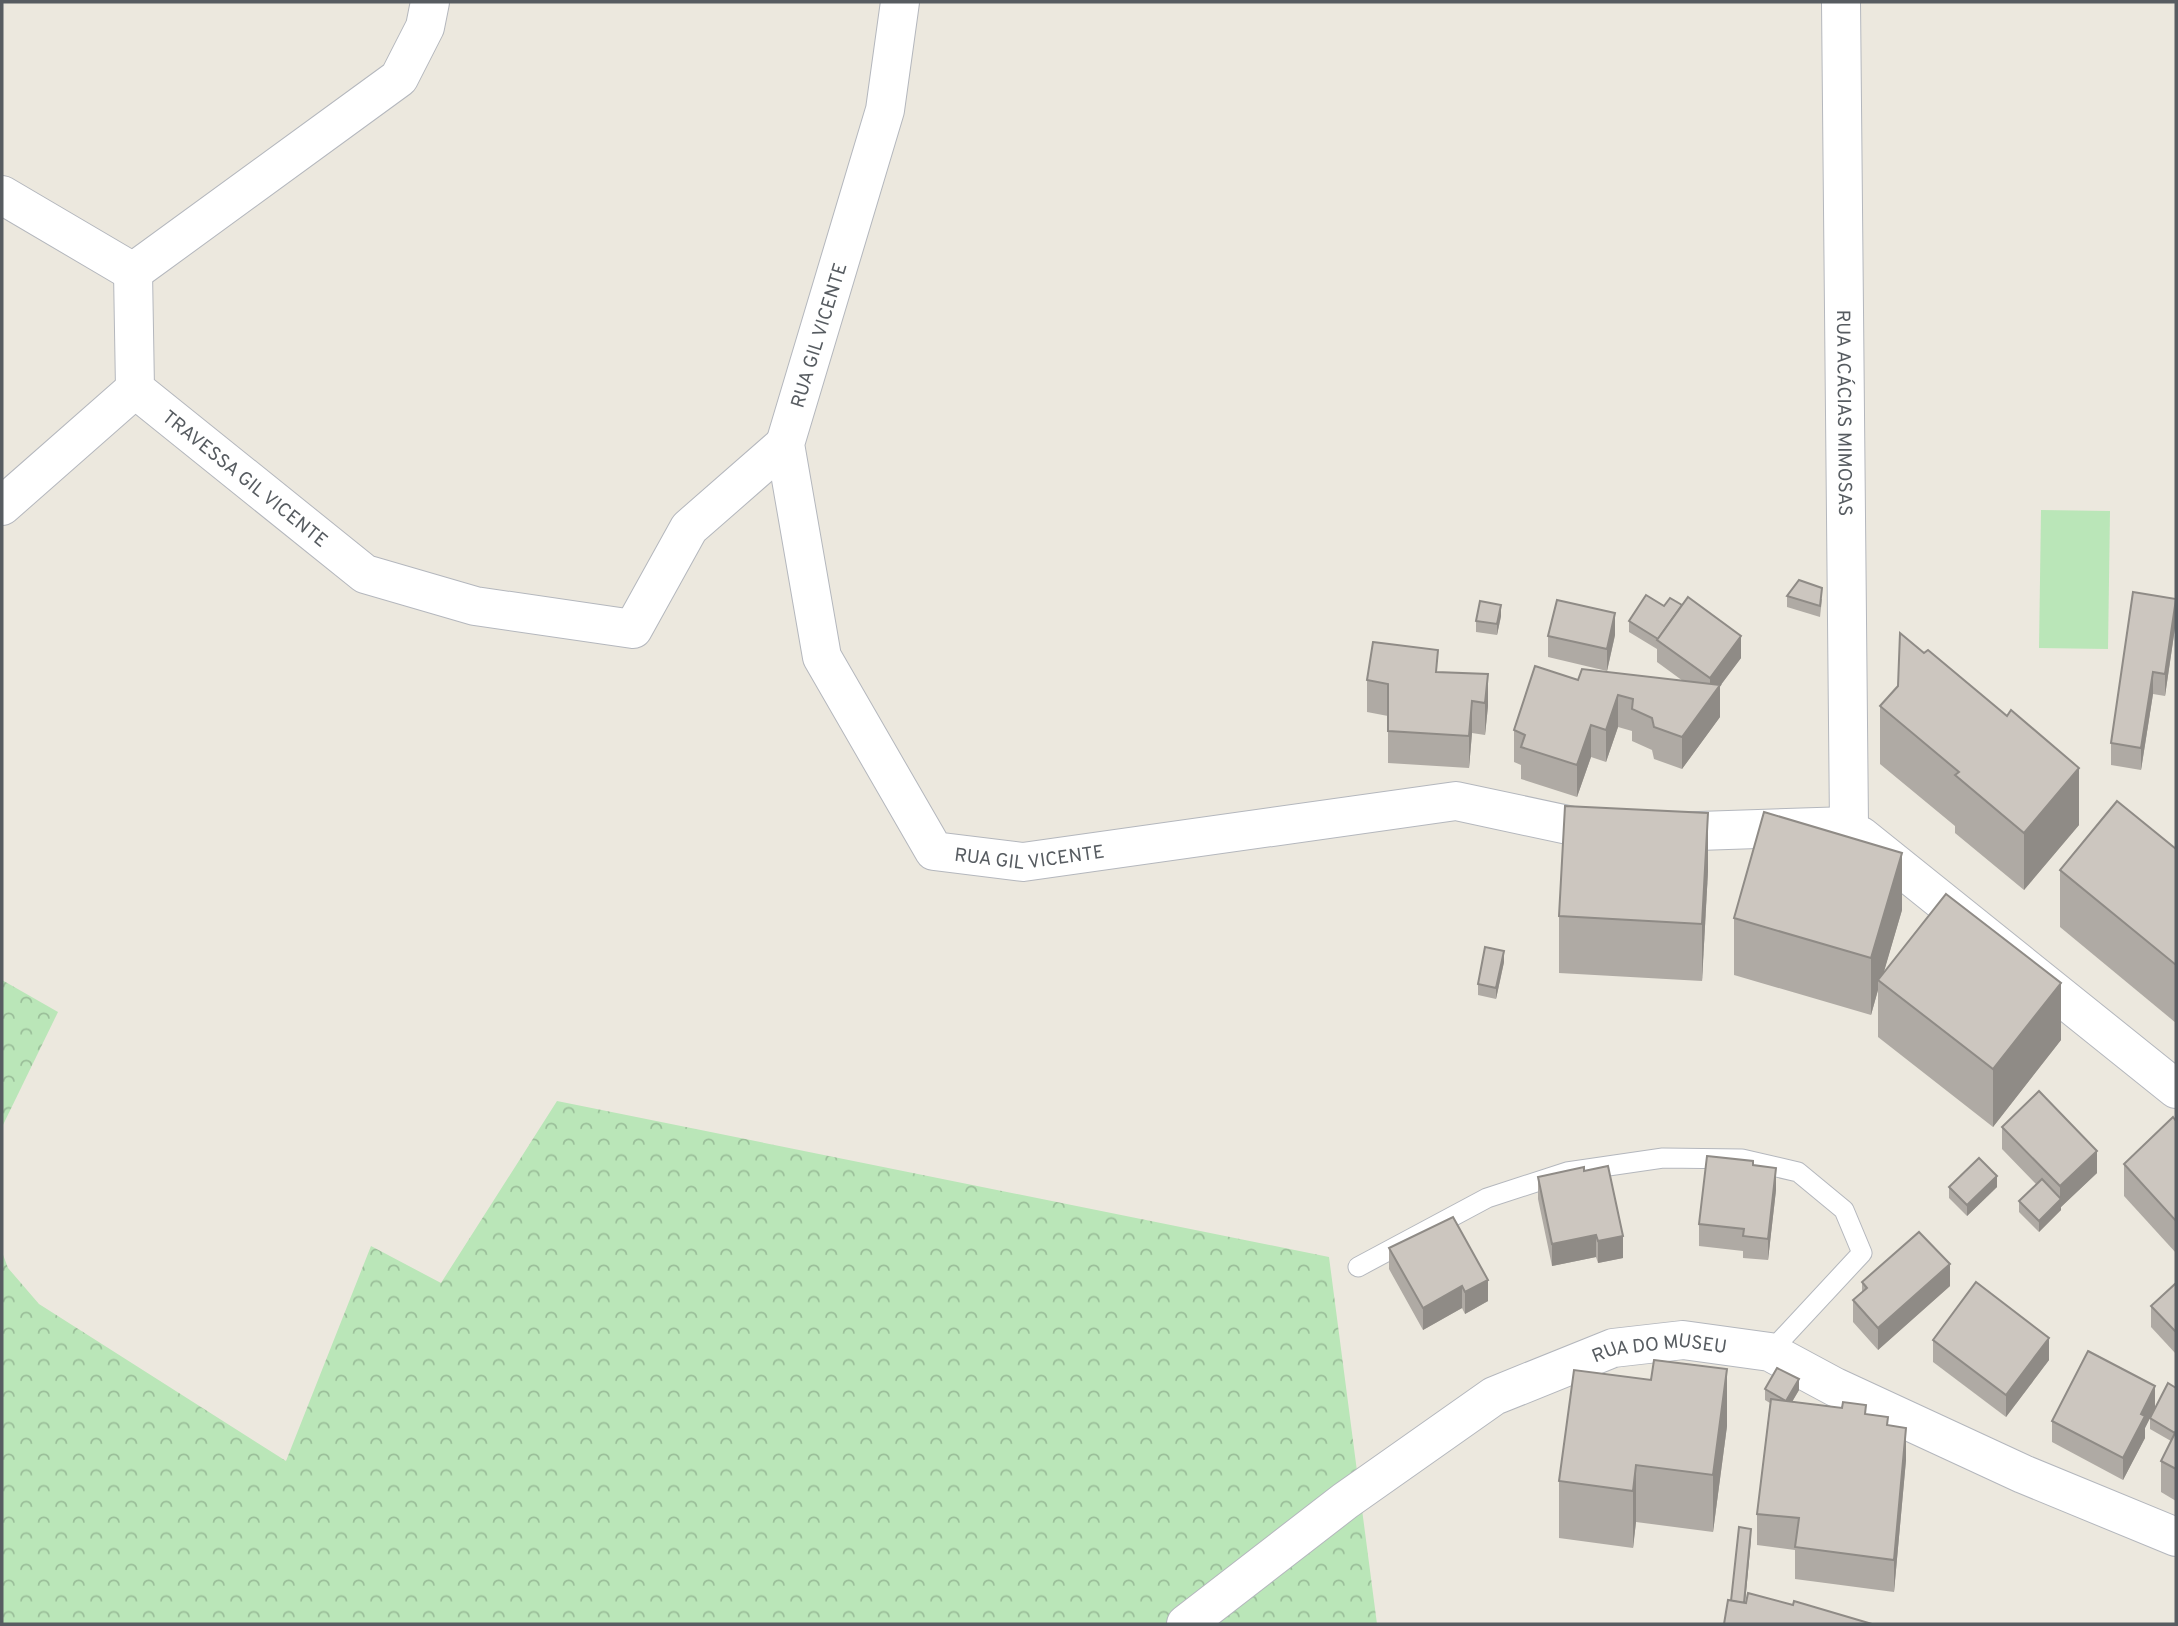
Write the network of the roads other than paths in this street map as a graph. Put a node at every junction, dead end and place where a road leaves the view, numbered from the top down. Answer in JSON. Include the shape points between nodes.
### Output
{"nodes":[{"id":1,"x":430,"y":2,"type":"edge"},
{"id":2,"x":900,"y":2,"type":"edge"},
{"id":3,"x":1841,"y":2,"type":"edge"},
{"id":4,"x":2,"y":195,"type":"edge"},
{"id":5,"x":133,"y":272,"type":"junction"},
{"id":6,"x":135,"y":388,"type":"junction"},
{"id":7,"x":785,"y":444,"type":"junction"},
{"id":8,"x":2,"y":506,"type":"edge"},
{"id":9,"x":1849,"y":826,"type":"junction"},
{"id":10,"x":2176,"y":1089,"type":"edge"},
{"id":11,"x":1359,"y":1267,"type":"dead end"},
{"id":12,"x":1770,"y":1352,"type":"junction"},
{"id":13,"x":2176,"y":1537,"type":"edge"},
{"id":14,"x":1186,"y":1624,"type":"edge"}],
"edges":[{"from":1,"to":5,"type":"street","via":[[425,27],[399,78]]},
{"from":2,"to":7,"type":"street","name":"RUA GIL VICENTE","via":[[885,110]]},
{"from":3,"to":9,"type":"street","name":"RUA ACÁCIAS MIMOSAS"},
{"from":4,"to":5,"type":"street"},
{"from":5,"to":6,"type":"street"},
{"from":6,"to":7,"type":"street","name":"TRAVESSA GIL VICENTE","via":[[365,574],[475,606],[633,629],[689,528]]},
{"from":6,"to":8,"type":"street"},
{"from":7,"to":9,"type":"street","name":"RUA GIL VICENTE","via":[[822,657],[934,851],[1023,862],[1456,801],[1610,834]]},
{"from":9,"to":10,"type":"street"},
{"from":11,"to":12,"type":"lane","via":[[1488,1198],[1567,1172],[1663,1158],[1742,1159],[1798,1172],[1844,1210],[1862,1252]]},
{"from":12,"to":13,"type":"street","name":"RUA DO MUSEU","via":[[2023,1474]]},
{"from":12,"to":14,"type":"street","name":"RUA DO MUSEU","via":[[1684,1340],[1613,1348],[1494,1396],[1345,1501]]}]}
